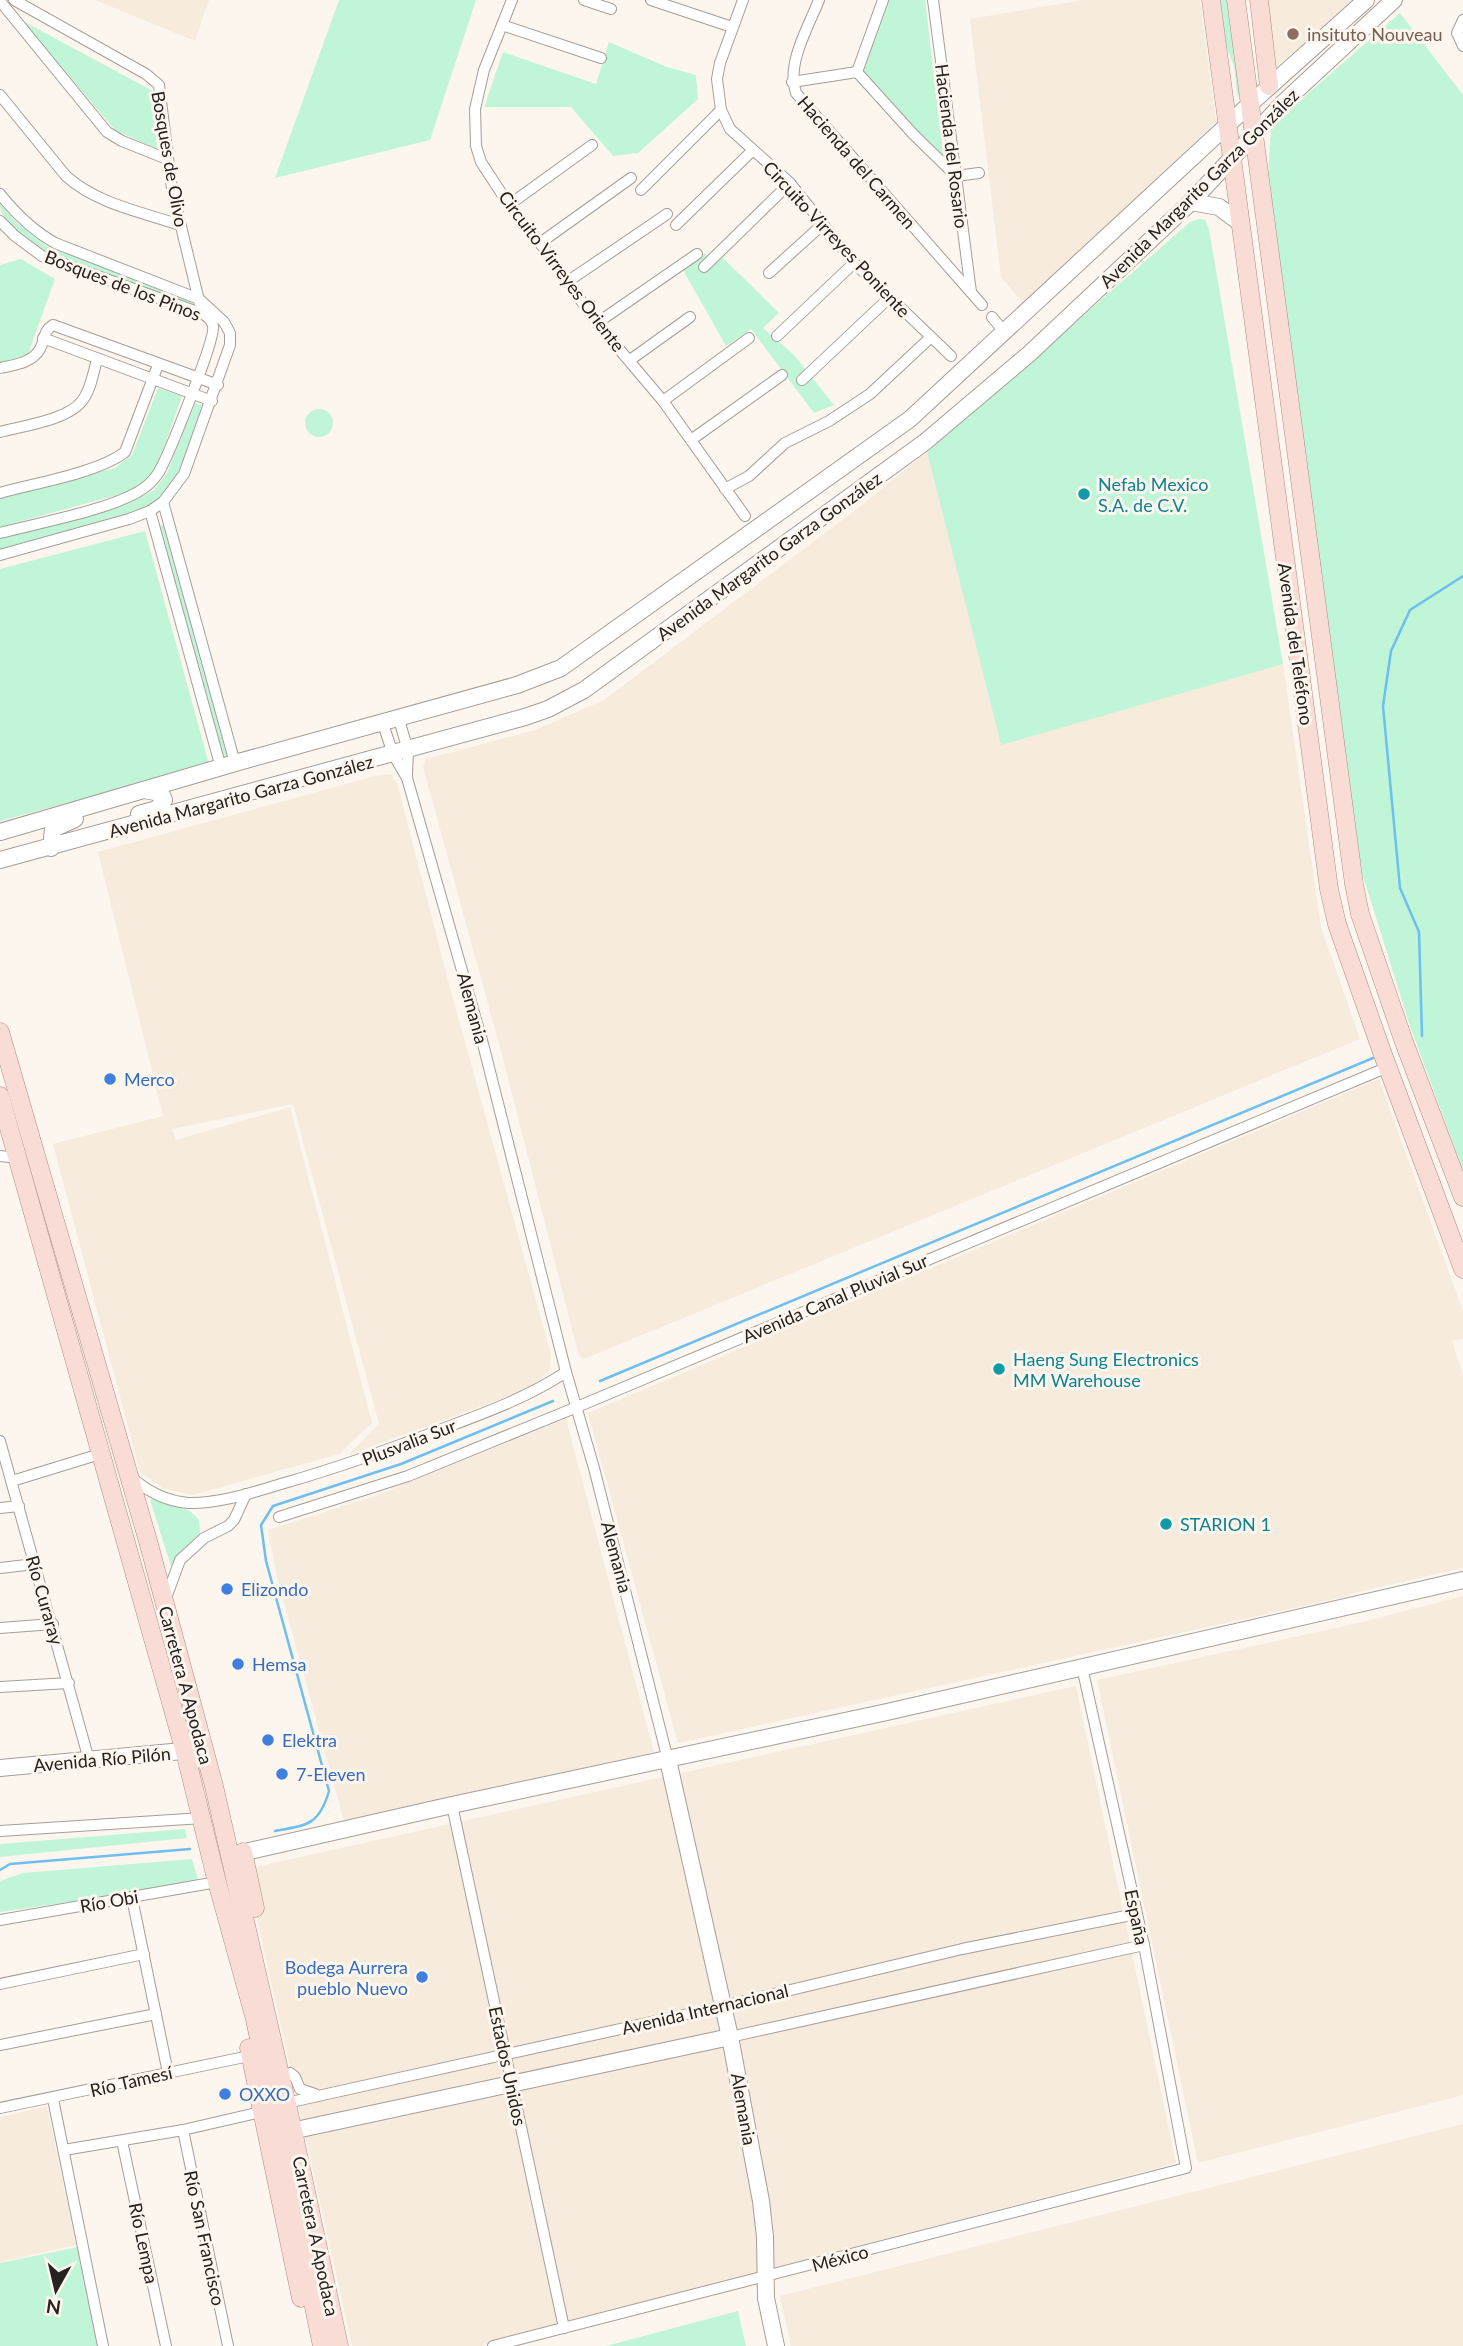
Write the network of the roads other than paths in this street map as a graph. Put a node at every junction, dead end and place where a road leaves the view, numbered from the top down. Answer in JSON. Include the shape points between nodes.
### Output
{"nodes":[{"id":1,"x":14,"y":0,"type":"edge"},
{"id":2,"x":513,"y":0,"type":"edge"},
{"id":3,"x":584,"y":0,"type":"edge"},
{"id":4,"x":651,"y":0,"type":"edge"},
{"id":5,"x":743,"y":0,"type":"edge"},
{"id":6,"x":819,"y":0,"type":"edge"},
{"id":7,"x":883,"y":0,"type":"edge"},
{"id":8,"x":933,"y":0,"type":"edge"},
{"id":9,"x":1211,"y":0,"type":"edge"},
{"id":10,"x":1236,"y":0,"type":"edge"},
{"id":11,"x":1259,"y":0,"type":"edge"},
{"id":12,"x":1366,"y":0,"type":"edge"},
{"id":13,"x":1394,"y":0,"type":"edge"},
{"id":14,"x":0,"y":1,"type":"edge"},
{"id":15,"x":611,"y":9,"type":"dead end"},
{"id":16,"x":1463,"y":20,"type":"edge"},
{"id":17,"x":502,"y":25,"type":"junction"},
{"id":18,"x":732,"y":27,"type":"junction"},
{"id":19,"x":1463,"y":46,"type":"edge"},
{"id":20,"x":601,"y":58,"type":"dead end"},
{"id":21,"x":857,"y":72,"type":"junction"},
{"id":22,"x":792,"y":82,"type":"junction"},
{"id":23,"x":1269,"y":86,"type":"junction"},
{"id":24,"x":0,"y":95,"type":"edge"},
{"id":25,"x":1250,"y":104,"type":"junction"},
{"id":26,"x":721,"y":110,"type":"junction"},
{"id":27,"x":1226,"y":126,"type":"junction"},
{"id":28,"x":1254,"y":132,"type":"junction"},
{"id":29,"x":592,"y":145,"type":"dead end"},
{"id":30,"x":752,"y":151,"type":"junction"},
{"id":31,"x":167,"y":159,"type":"junction"},
{"id":32,"x":1231,"y":159,"type":"junction"},
{"id":33,"x":979,"y":173,"type":"dead end"},
{"id":34,"x":956,"y":176,"type":"junction"},
{"id":35,"x":631,"y":178,"type":"dead end"},
{"id":36,"x":790,"y":183,"type":"junction"},
{"id":37,"x":641,"y":190,"type":"dead end"},
{"id":38,"x":0,"y":194,"type":"edge"},
{"id":39,"x":1191,"y":201,"type":"junction"},
{"id":40,"x":509,"y":205,"type":"junction"},
{"id":41,"x":667,"y":214,"type":"dead end"},
{"id":42,"x":0,"y":220,"type":"edge"},
{"id":43,"x":1239,"y":222,"type":"junction"},
{"id":44,"x":180,"y":225,"type":"junction"},
{"id":45,"x":676,"y":225,"type":"dead end"},
{"id":46,"x":822,"y":225,"type":"junction"},
{"id":47,"x":540,"y":243,"type":"junction"},
{"id":48,"x":696,"y":254,"type":"dead end"},
{"id":49,"x":854,"y":263,"type":"junction"},
{"id":50,"x":704,"y":267,"type":"dead end"},
{"id":51,"x":769,"y":273,"type":"dead end"},
{"id":52,"x":567,"y":282,"type":"junction"},
{"id":53,"x":971,"y":292,"type":"junction"},
{"id":54,"x":889,"y":298,"type":"junction"},
{"id":55,"x":199,"y":299,"type":"junction"},
{"id":56,"x":982,"y":305,"type":"dead end"},
{"id":57,"x":203,"y":314,"type":"junction"},
{"id":58,"x":690,"y":317,"type":"dead end"},
{"id":59,"x":992,"y":317,"type":"dead end"},
{"id":60,"x":597,"y":324,"type":"junction"},
{"id":61,"x":1005,"y":333,"type":"junction"},
{"id":62,"x":777,"y":336,"type":"dead end"},
{"id":63,"x":43,"y":338,"type":"junction"},
{"id":64,"x":749,"y":338,"type":"dead end"},
{"id":65,"x":930,"y":338,"type":"junction"},
{"id":66,"x":951,"y":356,"type":"dead end"},
{"id":67,"x":97,"y":360,"type":"junction"},
{"id":68,"x":630,"y":360,"type":"junction"},
{"id":69,"x":158,"y":365,"type":"junction"},
{"id":70,"x":0,"y":368,"type":"edge"},
{"id":71,"x":782,"y":375,"type":"dead end"},
{"id":72,"x":197,"y":378,"type":"junction"},
{"id":73,"x":153,"y":380,"type":"junction"},
{"id":74,"x":802,"y":380,"type":"dead end"},
{"id":75,"x":218,"y":385,"type":"junction"},
{"id":76,"x":191,"y":394,"type":"junction"},
{"id":77,"x":212,"y":401,"type":"junction"},
{"id":78,"x":663,"y":401,"type":"junction"},
{"id":79,"x":0,"y":432,"type":"edge"},
{"id":80,"x":691,"y":440,"type":"junction"},
{"id":81,"x":725,"y":489,"type":"junction"},
{"id":82,"x":0,"y":493,"type":"edge"},
{"id":83,"x":163,"y":502,"type":"junction"},
{"id":84,"x":150,"y":512,"type":"junction"},
{"id":85,"x":745,"y":516,"type":"dead end"},
{"id":86,"x":0,"y":533,"type":"edge"},
{"id":87,"x":0,"y":555,"type":"edge"},
{"id":88,"x":391,"y":722,"type":"junction"},
{"id":89,"x":400,"y":752,"type":"junction"},
{"id":90,"x":228,"y":766,"type":"junction"},
{"id":91,"x":144,"y":789,"type":"junction"},
{"id":92,"x":95,"y":803,"type":"junction"},
{"id":93,"x":0,"y":832,"type":"edge"},
{"id":94,"x":88,"y":838,"type":"junction"},
{"id":95,"x":51,"y":848,"type":"junction"},
{"id":96,"x":0,"y":860,"type":"edge"},
{"id":97,"x":0,"y":1032,"type":"edge"},
{"id":98,"x":1405,"y":1042,"type":"junction"},
{"id":99,"x":1385,"y":1059,"type":"junction"},
{"id":100,"x":0,"y":1096,"type":"edge"},
{"id":101,"x":0,"y":1130,"type":"edge"},
{"id":102,"x":4,"y":1156,"type":"edge"},
{"id":103,"x":1463,"y":1197,"type":"edge"},
{"id":104,"x":1463,"y":1269,"type":"edge"},
{"id":105,"x":566,"y":1372,"type":"junction"},
{"id":106,"x":577,"y":1407,"type":"junction"},
{"id":107,"x":1,"y":1446,"type":"edge"},
{"id":108,"x":96,"y":1455,"type":"junction"},
{"id":109,"x":129,"y":1476,"type":"junction"},
{"id":110,"x":12,"y":1481,"type":"junction"},
{"id":111,"x":246,"y":1494,"type":"junction"},
{"id":112,"x":19,"y":1506,"type":"junction"},
{"id":113,"x":0,"y":1508,"type":"edge"},
{"id":114,"x":279,"y":1517,"type":"dead end"},
{"id":115,"x":35,"y":1564,"type":"junction"},
{"id":116,"x":0,"y":1568,"type":"edge"},
{"id":117,"x":1463,"y":1580,"type":"edge"},
{"id":118,"x":164,"y":1606,"type":"junction"},
{"id":119,"x":53,"y":1624,"type":"junction"},
{"id":120,"x":0,"y":1628,"type":"edge"},
{"id":121,"x":1082,"y":1667,"type":"junction"},
{"id":122,"x":69,"y":1683,"type":"junction"},
{"id":123,"x":0,"y":1687,"type":"edge"},
{"id":124,"x":204,"y":1749,"type":"junction"},
{"id":125,"x":185,"y":1752,"type":"junction"},
{"id":126,"x":89,"y":1760,"type":"junction"},
{"id":127,"x":668,"y":1760,"type":"junction"},
{"id":128,"x":0,"y":1768,"type":"edge"},
{"id":129,"x":452,"y":1805,"type":"junction"},
{"id":130,"x":203,"y":1818,"type":"junction"},
{"id":131,"x":0,"y":1831,"type":"edge"},
{"id":132,"x":237,"y":1854,"type":"junction"},
{"id":133,"x":217,"y":1882,"type":"junction"},
{"id":134,"x":132,"y":1898,"type":"junction"},
{"id":135,"x":1136,"y":1914,"type":"junction"},
{"id":136,"x":0,"y":1920,"type":"edge"},
{"id":137,"x":1144,"y":1945,"type":"junction"},
{"id":138,"x":144,"y":1954,"type":"junction"},
{"id":139,"x":0,"y":1984,"type":"edge"},
{"id":140,"x":724,"y":2006,"type":"junction"},
{"id":141,"x":156,"y":2014,"type":"junction"},
{"id":142,"x":730,"y":2037,"type":"junction"},
{"id":143,"x":0,"y":2045,"type":"edge"},
{"id":144,"x":506,"y":2054,"type":"junction"},
{"id":145,"x":256,"y":2055,"type":"junction"},
{"id":146,"x":168,"y":2073,"type":"junction"},
{"id":147,"x":512,"y":2082,"type":"junction"},
{"id":148,"x":325,"y":2094,"type":"junction"},
{"id":149,"x":282,"y":2097,"type":"junction"},
{"id":150,"x":53,"y":2099,"type":"junction"},
{"id":151,"x":0,"y":2108,"type":"edge"},
{"id":152,"x":183,"y":2130,"type":"junction"},
{"id":153,"x":292,"y":2131,"type":"junction"},
{"id":154,"x":122,"y":2141,"type":"junction"},
{"id":155,"x":64,"y":2150,"type":"junction"},
{"id":156,"x":1186,"y":2168,"type":"joint"},
{"id":157,"x":765,"y":2277,"type":"junction"},
{"id":158,"x":564,"y":2328,"type":"junction"},
{"id":159,"x":103,"y":2346,"type":"edge"},
{"id":160,"x":166,"y":2346,"type":"edge"},
{"id":161,"x":228,"y":2346,"type":"edge"},
{"id":162,"x":311,"y":2346,"type":"edge"},
{"id":163,"x":322,"y":2346,"type":"edge"},
{"id":164,"x":339,"y":2346,"type":"edge"},
{"id":165,"x":348,"y":2346,"type":"edge"},
{"id":166,"x":493,"y":2346,"type":"edge"},
{"id":167,"x":776,"y":2346,"type":"edge"}],
"edges":[{"from":1,"to":31,"type":"street","name":"Bosques de Olivo","via":[[154,79],[161,93]]},
{"from":2,"to":17,"type":"street","name":"Circuito Virreyes Oriente"},
{"from":3,"to":15,"type":"street"},
{"from":4,"to":18,"type":"street"},
{"from":5,"to":18,"type":"street","name":"Circuito Virreyes Poniente"},
{"from":6,"to":22,"type":"street","name":"Hacienda del Carmen"},
{"from":7,"to":21,"type":"street"},
{"from":8,"to":34,"type":"street","name":"Hacienda del Rosario"},
{"from":9,"to":27,"type":"main road","name":"Avenida del Teléfono"},
{"from":10,"to":25,"type":"main road","name":"Avenida del Teléfono"},
{"from":11,"to":23,"type":"main road"},
{"from":12,"to":23,"type":"main road","name":"Avenida Margarito Garza González"},
{"from":13,"to":28,"type":"main road","name":"Avenida Margarito Garza González"},
{"from":14,"to":31,"type":"street","via":[[107,132]]},
{"from":16,"to":19,"type":"street","via":[[1457,33]]},
{"from":17,"to":20,"type":"street"},
{"from":17,"to":40,"type":"street","name":"Circuito Virreyes Oriente","via":[[484,70],[473,126],[481,162]]},
{"from":18,"to":26,"type":"street","name":"Circuito Virreyes Poniente","via":[[717,79]]},
{"from":21,"to":22,"type":"street"},
{"from":21,"to":34,"type":"street"},
{"from":22,"to":53,"type":"street","name":"Hacienda del Carmen","via":[[805,105]]},
{"from":23,"to":25,"type":"main road","name":"Avenida Margarito Garza González"},
{"from":24,"to":44,"type":"street","via":[[77,186]]},
{"from":25,"to":27,"type":"main road","name":"Avenida Margarito Garza González"},
{"from":25,"to":28,"type":"main road","name":"Avenida del Teléfono"},
{"from":26,"to":30,"type":"street","name":"Circuito Virreyes Poniente","via":[[730,129]]},
{"from":26,"to":37,"type":"street"},
{"from":27,"to":32,"type":"main road","name":"Avenida del Teléfono"},
{"from":27,"to":61,"type":"main road","name":"Avenida Margarito Garza González"},
{"from":28,"to":32,"type":"main road","name":"Avenida Margarito Garza González"},
{"from":28,"to":98,"type":"main road","name":"Avenida del Teléfono","via":[[1354,884],[1360,914]]},
{"from":29,"to":40,"type":"street"},
{"from":30,"to":36,"type":"street","name":"Circuito Virreyes Poniente"},
{"from":30,"to":45,"type":"street"},
{"from":31,"to":44,"type":"street","name":"Bosques de Olivo"},
{"from":32,"to":39,"type":"main road","name":"Avenida Margarito Garza González"},
{"from":32,"to":43,"type":"main road","name":"Avenida del Teléfono"},
{"from":33,"to":34,"type":"street"},
{"from":34,"to":53,"type":"street","name":"Hacienda del Rosario"},
{"from":35,"to":47,"type":"street"},
{"from":36,"to":46,"type":"street","name":"Circuito Virreyes Poniente"},
{"from":36,"to":50,"type":"street"},
{"from":38,"to":55,"type":"street","name":"Bosques de los Pinos","via":[[24,222],[55,243]]},
{"from":39,"to":43,"type":"main road","via":[[1219,207]]},
{"from":39,"to":89,"type":"main road","name":"Avenida Margarito Garza González","via":[[1029,354],[925,442],[601,679],[525,718]]},
{"from":40,"to":47,"type":"street","name":"Circuito Virreyes Oriente"},
{"from":41,"to":52,"type":"street"},
{"from":42,"to":57,"type":"street","name":"Bosques de los Pinos","via":[[42,256]]},
{"from":43,"to":99,"type":"main road","name":"Avenida del Teléfono","via":[[1329,888],[1337,924]]},
{"from":44,"to":55,"type":"street","name":"Bosques de Olivo"},
{"from":46,"to":49,"type":"street","name":"Circuito Virreyes Poniente"},
{"from":46,"to":51,"type":"street"},
{"from":47,"to":52,"type":"street","name":"Circuito Virreyes Oriente"},
{"from":48,"to":60,"type":"street"},
{"from":49,"to":54,"type":"street","name":"Circuito Virreyes Poniente"},
{"from":49,"to":62,"type":"street"},
{"from":52,"to":60,"type":"street","name":"Circuito Virreyes Oriente"},
{"from":53,"to":56,"type":"street","name":"Hacienda del Carmen"},
{"from":54,"to":65,"type":"street","name":"Circuito Virreyes Poniente"},
{"from":54,"to":74,"type":"street"},
{"from":55,"to":57,"type":"street","name":"Bosques de Olivo"},
{"from":55,"to":75,"type":"street","name":"Bosques de los Pinos","via":[[228,329],[230,345]]},
{"from":57,"to":72,"type":"street","name":"Bosques de los Pinos","via":[[213,323],[213,332]]},
{"from":58,"to":68,"type":"street"},
{"from":59,"to":61,"type":"street"},
{"from":60,"to":68,"type":"street","name":"Circuito Virreyes Oriente"},
{"from":61,"to":88,"type":"main road","name":"Avenida Margarito Garza González","via":[[910,419],[561,668],[535,680]]},
{"from":63,"to":67,"type":"street"},
{"from":63,"to":69,"type":"street","via":[[50,326]]},
{"from":63,"to":70,"type":"street","via":[[35,356]]},
{"from":64,"to":78,"type":"street"},
{"from":65,"to":66,"type":"street","name":"Circuito Virreyes Poniente"},
{"from":65,"to":81,"type":"street","via":[[870,394],[785,443],[749,476]]},
{"from":67,"to":73,"type":"street"},
{"from":67,"to":79,"type":"street","via":[[87,394],[76,408]]},
{"from":68,"to":78,"type":"street","name":"Circuito Virreyes Oriente"},
{"from":69,"to":72,"type":"street"},
{"from":69,"to":73,"type":"street"},
{"from":71,"to":80,"type":"street"},
{"from":72,"to":75,"type":"street"},
{"from":72,"to":76,"type":"street"},
{"from":73,"to":76,"type":"street"},
{"from":73,"to":82,"type":"street","via":[[130,445],[116,459]]},
{"from":75,"to":77,"type":"street"},
{"from":76,"to":77,"type":"street"},
{"from":76,"to":86,"type":"street","via":[[158,473],[146,486],[125,498]]},
{"from":77,"to":83,"type":"street","via":[[184,474]]},
{"from":78,"to":80,"type":"street","name":"Circuito Virreyes Oriente"},
{"from":80,"to":81,"type":"street","name":"Circuito Virreyes Oriente"},
{"from":81,"to":85,"type":"street","name":"Circuito Virreyes Oriente"},
{"from":83,"to":84,"type":"street"},
{"from":83,"to":90,"type":"street"},
{"from":84,"to":87,"type":"street"},
{"from":84,"to":90,"type":"street"},
{"from":88,"to":89,"type":"street","name":"Alemania"},
{"from":88,"to":89,"type":"street","name":"Alemania"},
{"from":88,"to":90,"type":"main road","name":"Avenida Margarito Garza González"},
{"from":89,"to":94,"type":"main road","name":"Avenida Margarito Garza González"},
{"from":89,"to":105,"type":"street","name":"Alemania","via":[[483,1044]]},
{"from":90,"to":91,"type":"main road","name":"Avenida Margarito Garza González"},
{"from":91,"to":92,"type":"main road","name":"Avenida Margarito Garza González"},
{"from":91,"to":94,"type":"main road","via":[[161,793],[164,800],[157,809],[101,825]]},
{"from":92,"to":93,"type":"main road","name":"Avenida Margarito Garza González"},
{"from":92,"to":95,"type":"main road","via":[[87,815],[53,829]]},
{"from":94,"to":95,"type":"main road","name":"Avenida Margarito Garza González"},
{"from":95,"to":96,"type":"main road","name":"Avenida Margarito Garza González"},
{"from":97,"to":109,"type":"main road","name":"Carretera A Apodaca"},
{"from":98,"to":99,"type":"main road"},
{"from":98,"to":103,"type":"main road","name":"Avenida del Teléfono"},
{"from":99,"to":104,"type":"main road","name":"Avenida del Teléfono"},
{"from":99,"to":106,"type":"street","name":"Avenida Canal Pluvial Sur"},
{"from":100,"to":108,"type":"main road","name":"Carretera A Apodaca"},
{"from":101,"to":102,"type":"main road"},
{"from":102,"to":108,"type":"main road"},
{"from":105,"to":106,"type":"street","name":"Alemania"},
{"from":105,"to":111,"type":"street","name":"Plusvalia Sur","via":[[501,1407],[416,1440]]},
{"from":106,"to":114,"type":"street","name":"Avenida Canal Pluvial Sur","via":[[408,1476]]},
{"from":106,"to":127,"type":"street","name":"Alemania"},
{"from":107,"to":110,"type":"street","name":"Río Curaray"},
{"from":108,"to":110,"type":"street"},
{"from":108,"to":125,"type":"main road","name":"Carretera A Apodaca"},
{"from":109,"to":111,"type":"street","name":"Plusvalia Sur","via":[[172,1500],[203,1502]]},
{"from":109,"to":118,"type":"main road","name":"Carretera A Apodaca"},
{"from":110,"to":112,"type":"street","name":"Río Curaray"},
{"from":111,"to":118,"type":"street","via":[[228,1526],[204,1538],[180,1560]]},
{"from":112,"to":113,"type":"street"},
{"from":112,"to":115,"type":"street","name":"Río Curaray"},
{"from":115,"to":116,"type":"street"},
{"from":115,"to":119,"type":"street","name":"Río Curaray"},
{"from":117,"to":121,"type":"main road"},
{"from":118,"to":124,"type":"main road","name":"Carretera A Apodaca"},
{"from":119,"to":120,"type":"street"},
{"from":119,"to":122,"type":"street","name":"Río Curaray"},
{"from":121,"to":127,"type":"main road"},
{"from":121,"to":135,"type":"street","name":"España"},
{"from":122,"to":123,"type":"street"},
{"from":122,"to":126,"type":"street","name":"Río Curaray"},
{"from":124,"to":125,"type":"main road","name":"Avenida Río Pilón"},
{"from":124,"to":132,"type":"main road","name":"Carretera A Apodaca"},
{"from":125,"to":126,"type":"main road","name":"Avenida Río Pilón"},
{"from":125,"to":130,"type":"main road","name":"Carretera A Apodaca"},
{"from":126,"to":128,"type":"main road","name":"Avenida Río Pilón"},
{"from":127,"to":129,"type":"main road"},
{"from":127,"to":140,"type":"main road","name":"Alemania"},
{"from":129,"to":132,"type":"main road"},
{"from":129,"to":144,"type":"street","name":"Estados Unidos"},
{"from":130,"to":131,"type":"street"},
{"from":130,"to":133,"type":"main road","name":"Carretera A Apodaca"},
{"from":132,"to":149,"type":"main road","name":"Carretera A Apodaca"},
{"from":133,"to":134,"type":"street","name":"Río Obi"},
{"from":133,"to":145,"type":"main road","name":"Carretera A Apodaca"},
{"from":134,"to":136,"type":"street","name":"Río Obi"},
{"from":134,"to":138,"type":"street"},
{"from":135,"to":137,"type":"street","name":"España"},
{"from":135,"to":140,"type":"street","name":"Avenida Internacional","via":[[962,1949]]},
{"from":137,"to":142,"type":"street","name":"Avenida Internacional"},
{"from":137,"to":156,"type":"street","name":"España"},
{"from":138,"to":139,"type":"street"},
{"from":138,"to":141,"type":"street"},
{"from":140,"to":142,"type":"main road","name":"Alemania"},
{"from":140,"to":144,"type":"street","name":"Avenida Internacional"},
{"from":141,"to":143,"type":"street"},
{"from":141,"to":146,"type":"street"},
{"from":142,"to":147,"type":"main road","name":"Avenida Internacional"},
{"from":142,"to":157,"type":"main road","name":"Alemania","via":[[761,2201]]},
{"from":144,"to":147,"type":"street","name":"Estados Unidos"},
{"from":144,"to":148,"type":"street","name":"Avenida Internacional"},
{"from":145,"to":146,"type":"street","name":"Río Tamesí"},
{"from":145,"to":149,"type":"main road","name":"Carretera A Apodaca"},
{"from":146,"to":150,"type":"street","name":"Río Tamesí"},
{"from":147,"to":153,"type":"main road","name":"Avenida Internacional"},
{"from":147,"to":158,"type":"street","name":"Estados Unidos"},
{"from":148,"to":149,"type":"street","name":"Avenida Internacional"},
{"from":148,"to":149,"type":"street","via":[[300,2089],[295,2077]]},
{"from":149,"to":152,"type":"street","name":"Avenida Internacional"},
{"from":149,"to":153,"type":"main road","name":"Carretera A Apodaca"},
{"from":149,"to":162,"type":"main road"},
{"from":150,"to":151,"type":"street","name":"Río Tamesí"},
{"from":150,"to":155,"type":"street"},
{"from":152,"to":154,"type":"street","name":"Avenida Internacional"},
{"from":152,"to":161,"type":"street","name":"Río San Francisco"},
{"from":153,"to":163,"type":"main road","name":"Carretera A Apodaca"},
{"from":153,"to":164,"type":"main road","name":"Carretera A Apodaca"},
{"from":153,"to":165,"type":"main road"},
{"from":154,"to":155,"type":"street","name":"Avenida Internacional"},
{"from":154,"to":160,"type":"street","name":"Río Lempa"},
{"from":155,"to":159,"type":"street"},
{"from":156,"to":157,"type":"street","name":"México"},
{"from":157,"to":158,"type":"street","name":"México"},
{"from":157,"to":167,"type":"main road","name":"Alemania"},
{"from":158,"to":166,"type":"street","name":"México"}]}
